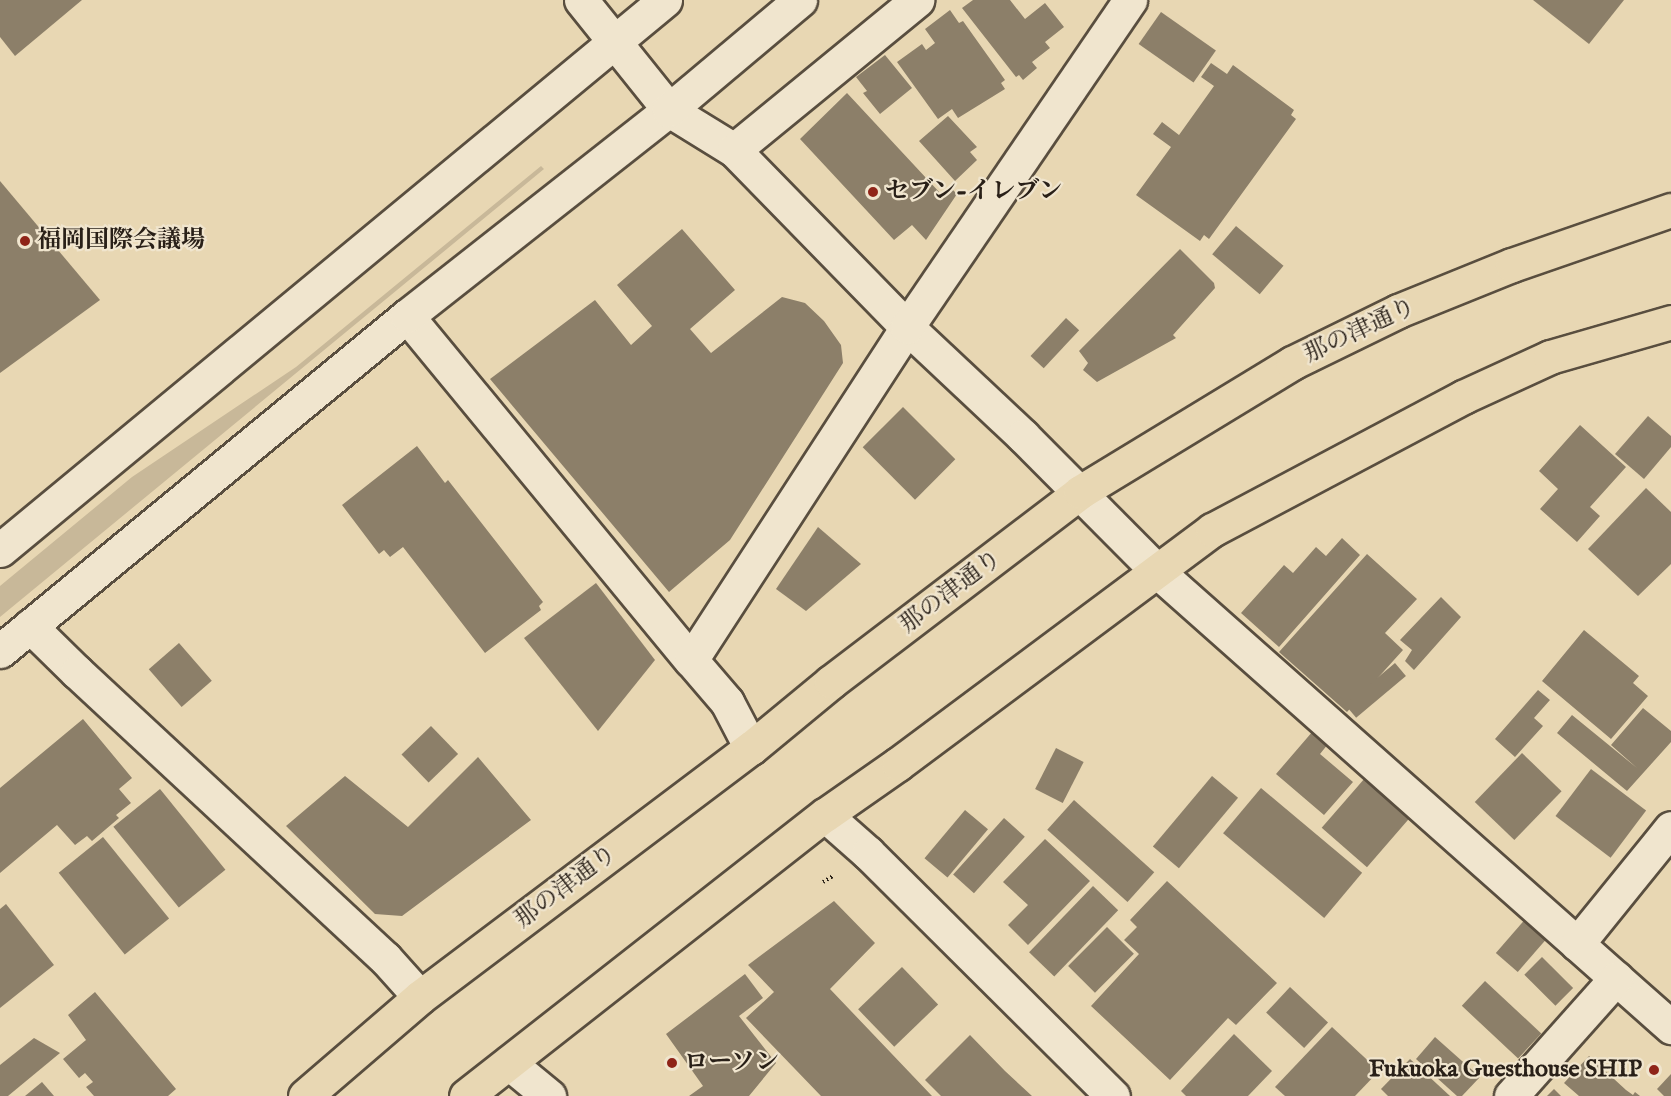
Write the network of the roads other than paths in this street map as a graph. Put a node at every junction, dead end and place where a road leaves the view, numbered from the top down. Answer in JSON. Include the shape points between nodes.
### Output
{"nodes":[{"id":1,"x":581,"y":0,"type":"edge"},
{"id":2,"x":665,"y":0,"type":"edge"},
{"id":3,"x":800,"y":0,"type":"edge"},
{"id":4,"x":917,"y":0,"type":"edge"},
{"id":5,"x":1130,"y":0,"type":"edge"},
{"id":6,"x":615,"y":41,"type":"junction"},
{"id":7,"x":669,"y":110,"type":"junction"},
{"id":8,"x":734,"y":150,"type":"junction"},
{"id":9,"x":1671,"y":210,"type":"edge"},
{"id":10,"x":406,"y":316,"type":"junction"},
{"id":11,"x":1671,"y":322,"type":"edge"},
{"id":12,"x":908,"y":327,"type":"junction"},
{"id":13,"x":1080,"y":492,"type":"junction"},
{"id":14,"x":0,"y":550,"type":"edge"},
{"id":15,"x":1158,"y":572,"type":"junction"},
{"id":16,"x":30,"y":626,"type":"junction"},
{"id":17,"x":0,"y":651,"type":"edge"},
{"id":18,"x":691,"y":660,"type":"junction"},
{"id":19,"x":751,"y":748,"type":"junction"},
{"id":20,"x":825,"y":815,"type":"junction"},
{"id":21,"x":1671,"y":828,"type":"edge"},
{"id":22,"x":1577,"y":944,"type":"junction"},
{"id":23,"x":1616,"y":978,"type":"junction"},
{"id":24,"x":420,"y":997,"type":"junction"},
{"id":25,"x":1671,"y":1027,"type":"edge"},
{"id":26,"x":509,"y":1063,"type":"junction"},
{"id":27,"x":305,"y":1096,"type":"edge"},
{"id":28,"x":466,"y":1096,"type":"edge"},
{"id":29,"x":549,"y":1096,"type":"edge"},
{"id":30,"x":1113,"y":1096,"type":"edge"},
{"id":31,"x":1511,"y":1096,"type":"edge"}],
"edges":[{"from":1,"to":6,"type":"street"},
{"from":2,"to":6,"type":"street"},
{"from":3,"to":7,"type":"street"},
{"from":4,"to":8,"type":"street"},
{"from":5,"to":12,"type":"street"},
{"from":6,"to":7,"type":"street"},
{"from":6,"to":14,"type":"street"},
{"from":7,"to":8,"type":"street"},
{"from":7,"to":10,"type":"street"},
{"from":8,"to":12,"type":"street"},
{"from":9,"to":13,"type":"main road","name":"那の津通り","via":[[1512,265],[1398,311],[1292,363]]},
{"from":10,"to":16,"type":"street"},
{"from":10,"to":18,"type":"street"},
{"from":11,"to":15,"type":"main road","via":[[1550,357],[1463,397],[1212,530]]},
{"from":12,"to":13,"type":"street"},
{"from":12,"to":18,"type":"street"},
{"from":13,"to":15,"type":"street"},
{"from":13,"to":19,"type":"main road","name":"那の津通り"},
{"from":15,"to":20,"type":"main road"},
{"from":15,"to":22,"type":"street"},
{"from":16,"to":17,"type":"street"},
{"from":16,"to":24,"type":"street","via":[[385,958]]},
{"from":18,"to":19,"type":"street","via":[[727,702]]},
{"from":19,"to":24,"type":"main road","name":"那の津通り"},
{"from":20,"to":26,"type":"main road"},
{"from":20,"to":30,"type":"street"},
{"from":21,"to":22,"type":"street"},
{"from":22,"to":23,"type":"street"},
{"from":23,"to":25,"type":"street"},
{"from":23,"to":31,"type":"street"},
{"from":24,"to":27,"type":"main road","name":"那の津通り"},
{"from":26,"to":28,"type":"main road"},
{"from":26,"to":29,"type":"street"}]}
